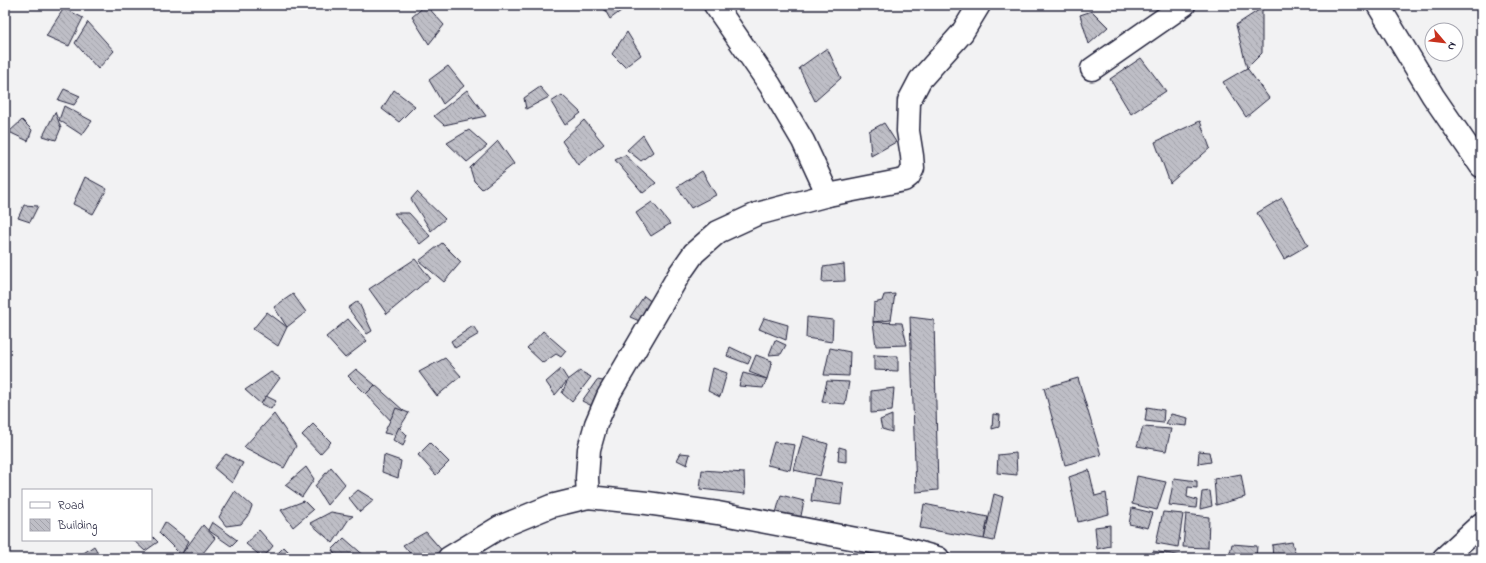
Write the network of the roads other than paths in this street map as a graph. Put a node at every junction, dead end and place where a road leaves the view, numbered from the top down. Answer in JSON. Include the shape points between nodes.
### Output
{"nodes":[{"id":1,"x":715,"y":5,"type":"edge"},
{"id":2,"x":979,"y":5,"type":"edge"},
{"id":3,"x":1184,"y":5,"type":"edge"},
{"id":4,"x":1378,"y":5,"type":"edge"},
{"id":5,"x":1092,"y":69,"type":"dead end"},
{"id":6,"x":1481,"y":166,"type":"edge"},
{"id":7,"x":828,"y":195,"type":"junction"},
{"id":8,"x":588,"y":497,"type":"junction"},
{"id":9,"x":1481,"y":524,"type":"edge"},
{"id":10,"x":449,"y":558,"type":"edge"},
{"id":11,"x":938,"y":558,"type":"edge"},
{"id":12,"x":1444,"y":558,"type":"edge"}],
"edges":[{"from":1,"to":7,"type":"street","via":[[770,85],[803,141]]},
{"from":2,"to":7,"type":"street","via":[[962,33],[920,80],[909,101],[908,131],[913,168],[909,176],[904,180]]},
{"from":3,"to":5,"type":"street"},
{"from":4,"to":6,"type":"street","via":[[1433,96]]},
{"from":7,"to":8,"type":"street","via":[[757,214],[718,232],[694,253],[612,389],[596,424],[589,449]]},
{"from":8,"to":10,"type":"street","via":[[551,506],[500,527]]},
{"from":8,"to":11,"type":"street","via":[[718,513],[899,547]]},
{"from":9,"to":12,"type":"street"}]}
